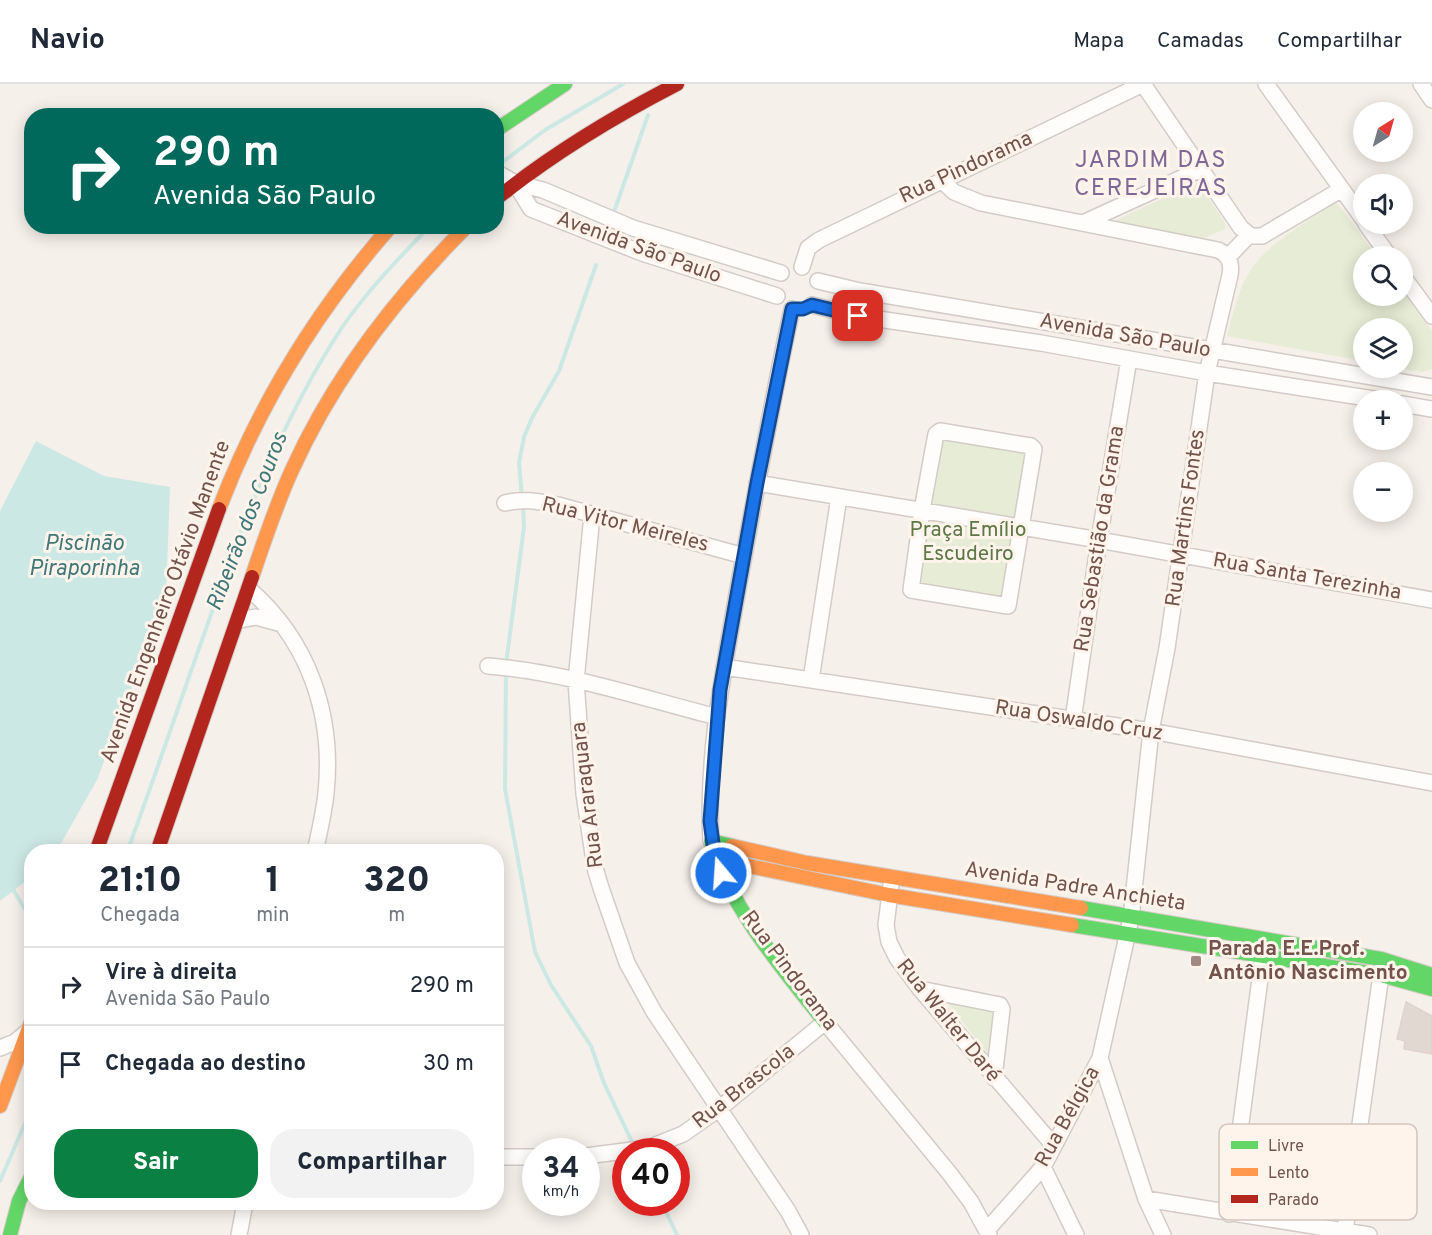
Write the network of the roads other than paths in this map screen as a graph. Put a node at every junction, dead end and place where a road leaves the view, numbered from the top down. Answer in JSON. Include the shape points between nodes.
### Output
{"nodes":[{"id":1,"x":565,"y":84,"type":"edge"},
{"id":2,"x":677,"y":84,"type":"edge"},
{"id":3,"x":1143,"y":84,"type":"edge"},
{"id":4,"x":1266,"y":84,"type":"edge"},
{"id":5,"x":1421,"y":84,"type":"edge"},
{"id":6,"x":547,"y":88,"type":"edge"},
{"id":7,"x":1432,"y":100,"type":"edge"},
{"id":8,"x":504,"y":123,"type":"edge"},
{"id":9,"x":1201,"y":169,"type":"junction"},
{"id":10,"x":506,"y":177,"type":"edge"},
{"id":11,"x":941,"y":180,"type":"junction"},
{"id":12,"x":1342,"y":189,"type":"junction"},
{"id":13,"x":1353,"y":205,"type":"edge"},
{"id":14,"x":1116,"y":209,"type":"junction"},
{"id":15,"x":1083,"y":223,"type":"junction"},
{"id":16,"x":1106,"y":227,"type":"junction"},
{"id":17,"x":384,"y":234,"type":"edge"},
{"id":18,"x":459,"y":234,"type":"edge"},
{"id":19,"x":1249,"y":234,"type":"junction"},
{"id":20,"x":1228,"y":257,"type":"junction"},
{"id":21,"x":802,"y":267,"type":"junction"},
{"id":22,"x":781,"y":273,"type":"junction"},
{"id":23,"x":818,"y":281,"type":"junction"},
{"id":24,"x":1413,"y":290,"type":"edge"},
{"id":25,"x":777,"y":296,"type":"junction"},
{"id":26,"x":812,"y":305,"type":"junction"},
{"id":27,"x":792,"y":309,"type":"junction"},
{"id":28,"x":1013,"y":316,"type":"junction"},
{"id":29,"x":1432,"y":316,"type":"edge"},
{"id":30,"x":1009,"y":338,"type":"junction"},
{"id":31,"x":1211,"y":351,"type":"junction"},
{"id":32,"x":1129,"y":359,"type":"junction"},
{"id":33,"x":1308,"y":367,"type":"junction"},
{"id":34,"x":1207,"y":373,"type":"junction"},
{"id":35,"x":1432,"y":387,"type":"edge"},
{"id":36,"x":1307,"y":389,"type":"junction"},
{"id":37,"x":1353,"y":396,"type":"edge"},
{"id":38,"x":1413,"y":406,"type":"edge"},
{"id":39,"x":1432,"y":409,"type":"edge"},
{"id":40,"x":757,"y":483,"type":"junction"},
{"id":41,"x":839,"y":497,"type":"junction"},
{"id":42,"x":509,"y":502,"type":"dead end"},
{"id":43,"x":922,"y":510,"type":"junction"},
{"id":44,"x":592,"y":515,"type":"junction"},
{"id":45,"x":1021,"y":528,"type":"junction"},
{"id":46,"x":1099,"y":540,"type":"junction"},
{"id":47,"x":1180,"y":554,"type":"junction"},
{"id":48,"x":744,"y":556,"type":"junction"},
{"id":49,"x":249,"y":590,"type":"junction"},
{"id":50,"x":1432,"y":600,"type":"edge"},
{"id":51,"x":239,"y":620,"type":"junction"},
{"id":52,"x":282,"y":624,"type":"junction"},
{"id":53,"x":492,"y":666,"type":"dead end"},
{"id":54,"x":724,"y":667,"type":"junction"},
{"id":55,"x":811,"y":680,"type":"junction"},
{"id":56,"x":576,"y":681,"type":"junction"},
{"id":57,"x":717,"y":717,"type":"junction"},
{"id":58,"x":1073,"y":720,"type":"junction"},
{"id":59,"x":1151,"y":731,"type":"junction"},
{"id":60,"x":1432,"y":783,"type":"edge"},
{"id":61,"x":711,"y":841,"type":"junction"},
{"id":62,"x":99,"y":844,"type":"edge"},
{"id":63,"x":160,"y":844,"type":"edge"},
{"id":64,"x":316,"y":844,"type":"edge"},
{"id":65,"x":715,"y":859,"type":"junction"},
{"id":66,"x":892,"y":878,"type":"junction"},
{"id":67,"x":889,"y":895,"type":"junction"},
{"id":68,"x":1131,"y":918,"type":"junction"},
{"id":69,"x":1128,"y":933,"type":"junction"},
{"id":70,"x":1263,"y":957,"type":"junction"},
{"id":71,"x":1381,"y":975,"type":"junction"},
{"id":72,"x":1432,"y":975,"type":"edge"},
{"id":73,"x":920,"y":989,"type":"junction"},
{"id":74,"x":1432,"y":989,"type":"edge"},
{"id":75,"x":825,"y":1022,"type":"junction"},
{"id":76,"x":24,"y":1032,"type":"edge"},
{"id":77,"x":24,"y":1040,"type":"edge"},
{"id":78,"x":0,"y":1048,"type":"edge"},
{"id":79,"x":1100,"y":1058,"type":"junction"},
{"id":80,"x":994,"y":1078,"type":"junction"},
{"id":81,"x":0,"y":1106,"type":"edge"},
{"id":82,"x":720,"y":1108,"type":"junction"},
{"id":83,"x":1241,"y":1124,"type":"edge"},
{"id":84,"x":1360,"y":1124,"type":"edge"},
{"id":85,"x":673,"y":1138,"type":"edge"},
{"id":86,"x":1054,"y":1146,"type":"junction"},
{"id":87,"x":504,"y":1157,"type":"edge"},
{"id":88,"x":522,"y":1157,"type":"edge"},
{"id":89,"x":1043,"y":1167,"type":"junction"},
{"id":90,"x":24,"y":1192,"type":"edge"},
{"id":91,"x":1146,"y":1199,"type":"junction"},
{"id":92,"x":20,"y":1201,"type":"junction"},
{"id":93,"x":243,"y":1210,"type":"edge"},
{"id":94,"x":1219,"y":1212,"type":"edge"},
{"id":95,"x":1263,"y":1220,"type":"edge"},
{"id":96,"x":1347,"y":1220,"type":"edge"},
{"id":97,"x":1324,"y":1231,"type":"edge"},
{"id":98,"x":1345,"y":1231,"type":"junction"},
{"id":99,"x":988,"y":1232,"type":"edge"},
{"id":100,"x":2,"y":1235,"type":"edge"},
{"id":101,"x":10,"y":1235,"type":"edge"},
{"id":102,"x":238,"y":1235,"type":"edge"},
{"id":103,"x":801,"y":1235,"type":"edge"},
{"id":104,"x":1076,"y":1235,"type":"edge"},
{"id":105,"x":1162,"y":1235,"type":"edge"},
{"id":106,"x":1369,"y":1235,"type":"edge"}],
"edges":[{"from":1,"to":6,"type":"main road"},
{"from":2,"to":10,"type":"main road"},
{"from":3,"to":9,"type":"street"},
{"from":3,"to":11,"type":"street","name":"Rua Pindorama"},
{"from":4,"to":12,"type":"street"},
{"from":5,"to":7,"type":"street"},
{"from":6,"to":8,"type":"main road"},
{"from":9,"to":14,"type":"street"},
{"from":9,"to":19,"type":"street"},
{"from":10,"to":22,"type":"street","name":"Avenida São Paulo","via":[[643,231]]},
{"from":10,"to":25,"type":"street","name":"Avenida São Paulo","via":[[531,208],[642,253]]},
{"from":11,"to":15,"type":"street","via":[[954,192],[981,203]]},
{"from":11,"to":21,"type":"street","name":"Rua Pindorama","via":[[812,244]]},
{"from":12,"to":13,"type":"street"},
{"from":12,"to":19,"type":"street","via":[[1262,236]]},
{"from":14,"to":15,"type":"street"},
{"from":14,"to":16,"type":"street"},
{"from":15,"to":16,"type":"street"},
{"from":16,"to":20,"type":"street","via":[[1214,249]]},
{"from":17,"to":62,"type":"main road","name":"Avenida Engenheiro Otávio Manente","via":[[309,331],[250,436],[216,516]]},
{"from":18,"to":49,"type":"main road","via":[[398,300],[323,406],[290,473]]},
{"from":19,"to":20,"type":"street"},
{"from":20,"to":31,"type":"street","name":"Rua Martins Fontes","via":[[1230,275]]},
{"from":21,"to":22,"type":"street","via":[[787,268]]},
{"from":21,"to":23,"type":"street","via":[[815,274]]},
{"from":22,"to":25,"type":"street"},
{"from":23,"to":26,"type":"street","via":[[818,296]]},
{"from":23,"to":28,"type":"street","name":"Avenida São Paulo"},
{"from":24,"to":29,"type":"street"},
{"from":25,"to":27,"type":"street"},
{"from":26,"to":27,"type":"street"},
{"from":26,"to":30,"type":"street","name":"Avenida São Paulo","via":[[858,316]]},
{"from":27,"to":40,"type":"street","name":"Rua Pindorama"},
{"from":28,"to":30,"type":"street"},
{"from":28,"to":31,"type":"street","name":"Avenida São Paulo"},
{"from":30,"to":32,"type":"street","name":"Avenida São Paulo"},
{"from":31,"to":33,"type":"street","name":"Avenida São Paulo"},
{"from":31,"to":34,"type":"street","name":"Rua Martins Fontes"},
{"from":32,"to":34,"type":"street","name":"Avenida São Paulo"},
{"from":32,"to":46,"type":"street","name":"Rua Sebastião da Grama"},
{"from":33,"to":35,"type":"street","name":"Avenida São Paulo"},
{"from":33,"to":36,"type":"street"},
{"from":34,"to":36,"type":"street","name":"Avenida São Paulo"},
{"from":34,"to":47,"type":"street","name":"Rua Martins Fontes"},
{"from":36,"to":37,"type":"street","name":"Avenida São Paulo"},
{"from":38,"to":39,"type":"street"},
{"from":40,"to":41,"type":"street","name":"Rua Santa Terezinha"},
{"from":40,"to":48,"type":"street","name":"Rua Pindorama"},
{"from":41,"to":43,"type":"street","name":"Rua Santa Terezinha"},
{"from":41,"to":55,"type":"street"},
{"from":42,"to":44,"type":"street","name":"Rua Vitor Meireles","via":[[558,505]]},
{"from":43,"to":45,"type":"street","name":"Rua Santa Terezinha"},
{"from":43,"to":45,"type":"street","via":[[938,432],[1031,446],[1034,449]]},
{"from":43,"to":45,"type":"street","via":[[912,591],[1008,606]]},
{"from":44,"to":48,"type":"street","name":"Rua Vitor Meireles"},
{"from":44,"to":56,"type":"street","name":"Rua Araraquara"},
{"from":45,"to":46,"type":"street","name":"Rua Santa Terezinha"},
{"from":46,"to":47,"type":"street","name":"Rua Santa Terezinha"},
{"from":46,"to":58,"type":"street","name":"Rua Sebastião da Grama"},
{"from":47,"to":50,"type":"street","name":"Rua Santa Terezinha"},
{"from":47,"to":59,"type":"street","name":"Rua Martins Fontes"},
{"from":48,"to":54,"type":"street","name":"Rua Pindorama"},
{"from":49,"to":51,"type":"main road"},
{"from":49,"to":52,"type":"street"},
{"from":51,"to":52,"type":"street","via":[[256,617]]},
{"from":51,"to":63,"type":"main road"},
{"from":52,"to":64,"type":"street","via":[[309,666],[325,731],[326,792]]},
{"from":53,"to":56,"type":"street"},
{"from":54,"to":55,"type":"street","name":"Rua Oswaldo Cruz"},
{"from":54,"to":57,"type":"street","name":"Rua Pindorama"},
{"from":55,"to":58,"type":"street","name":"Rua Oswaldo Cruz"},
{"from":56,"to":57,"type":"street"},
{"from":56,"to":82,"type":"street","name":"Rua Araraquara","via":[[584,794],[601,888],[633,973],[654,1012]]},
{"from":57,"to":61,"type":"street","name":"Rua Pindorama"},
{"from":58,"to":59,"type":"street","name":"Rua Oswaldo Cruz"},
{"from":59,"to":60,"type":"street","name":"Rua Oswaldo Cruz"},
{"from":59,"to":68,"type":"street","name":"Rua Martins Fontes"},
{"from":61,"to":65,"type":"main road","name":"Rua Pindorama"},
{"from":61,"to":66,"type":"main road","name":"Avenida Padre Anchieta"},
{"from":65,"to":67,"type":"main road","name":"Avenida Padre Anchieta"},
{"from":65,"to":75,"type":"main road","name":"Rua Pindorama","via":[[747,917]]},
{"from":66,"to":67,"type":"street","name":"Rua Walter Daré"},
{"from":66,"to":68,"type":"main road","name":"Avenida Padre Anchieta"},
{"from":67,"to":69,"type":"main road","name":"Avenida Padre Anchieta"},
{"from":67,"to":73,"type":"street","name":"Rua Walter Daré","via":[[889,942]]},
{"from":68,"to":69,"type":"street","name":"Rua Martins Fontes"},
{"from":68,"to":72,"type":"main road","name":"Avenida Padre Anchieta","via":[[1381,959]]},
{"from":69,"to":70,"type":"main road","name":"Avenida Padre Anchieta"},
{"from":69,"to":79,"type":"street"},
{"from":70,"to":71,"type":"main road","name":"Avenida Padre Anchieta"},
{"from":70,"to":83,"type":"street"},
{"from":71,"to":74,"type":"main road","name":"Avenida Padre Anchieta"},
{"from":71,"to":84,"type":"street"},
{"from":73,"to":80,"type":"street","name":"Rua Walter Daré"},
{"from":73,"to":80,"type":"street","via":[[1002,1006]]},
{"from":75,"to":82,"type":"street","name":"Rua Brascola"},
{"from":75,"to":99,"type":"street","name":"Rua Pindorama","via":[[950,1174]]},
{"from":76,"to":78,"type":"street","via":[[15,1042]]},
{"from":77,"to":81,"type":"main road"},
{"from":79,"to":86,"type":"street","name":"Rua Bélgica"},
{"from":79,"to":91,"type":"street"},
{"from":80,"to":86,"type":"street","name":"Rua Walter Daré"},
{"from":82,"to":85,"type":"street","name":"Rua Brascola"},
{"from":82,"to":103,"type":"street","name":"Rua Araraquara"},
{"from":86,"to":89,"type":"street","name":"Rua Bélgica"},
{"from":87,"to":88,"type":"street"},
{"from":89,"to":99,"type":"street","name":"Rua Bélgica"},
{"from":89,"to":104,"type":"street"},
{"from":90,"to":92,"type":"main road"},
{"from":91,"to":94,"type":"street"},
{"from":91,"to":105,"type":"street"},
{"from":92,"to":100,"type":"main road"},
{"from":92,"to":101,"type":"main road"},
{"from":93,"to":102,"type":"street"},
{"from":95,"to":97,"type":"street"},
{"from":96,"to":98,"type":"street"},
{"from":97,"to":98,"type":"street"},
{"from":98,"to":106,"type":"street"}]}
